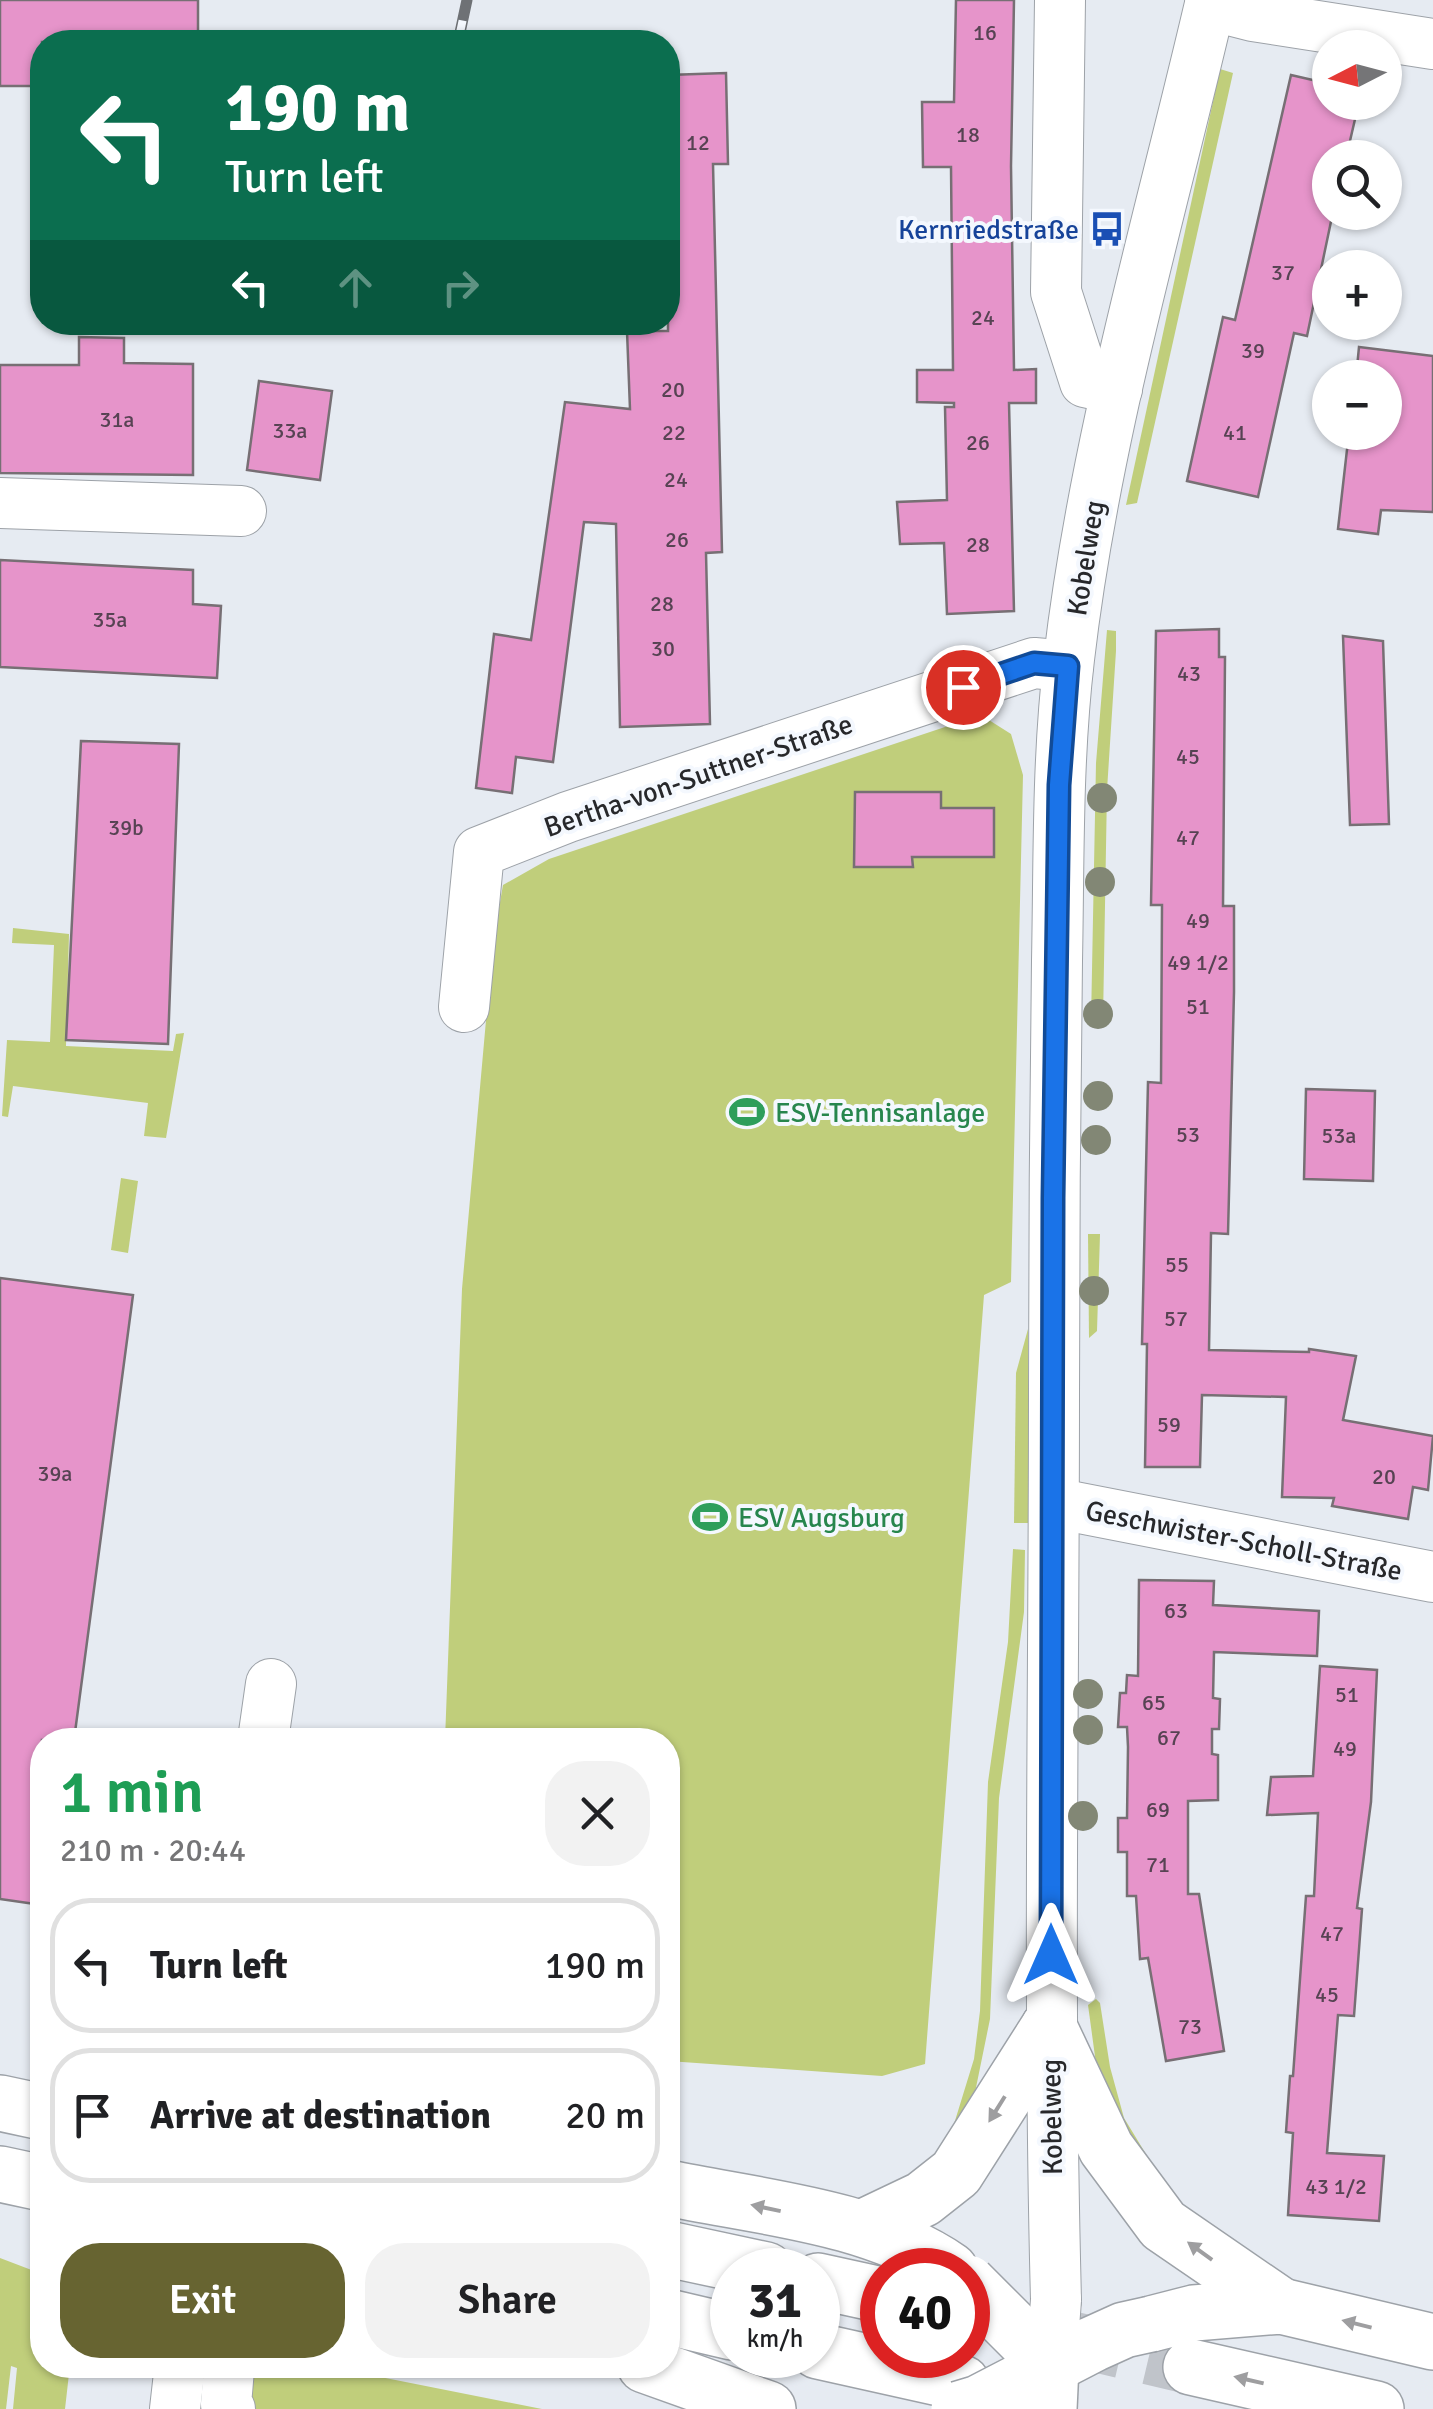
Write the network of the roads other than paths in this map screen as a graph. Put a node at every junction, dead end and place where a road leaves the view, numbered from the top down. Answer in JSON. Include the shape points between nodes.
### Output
{"nodes":[{"id":1,"x":1060,"y":0,"type":"edge"},
{"id":2,"x":1210,"y":3,"type":"edge"},
{"id":3,"x":1433,"y":44,"type":"edge"},
{"id":4,"x":1118,"y":389,"type":"junction"},
{"id":5,"x":0,"y":503,"type":"edge"},
{"id":6,"x":242,"y":511,"type":"dead end"},
{"id":7,"x":1068,"y":666,"type":"junction"},
{"id":8,"x":464,"y":1007,"type":"dead end"},
{"id":9,"x":1054,"y":1503,"type":"junction"},
{"id":10,"x":1433,"y":1577,"type":"edge"},
{"id":11,"x":271,"y":1684,"type":"dead end"},
{"id":12,"x":265,"y":1728,"type":"edge"},
{"id":13,"x":1050,"y":2027,"type":"junction"},
{"id":14,"x":0,"y":2103,"type":"edge"},
{"id":15,"x":30,"y":2109,"type":"edge"},
{"id":16,"x":0,"y":2174,"type":"edge"},
{"id":17,"x":30,"y":2180,"type":"edge"},
{"id":18,"x":680,"y":2190,"type":"edge"},
{"id":19,"x":862,"y":2228,"type":"junction"},
{"id":20,"x":912,"y":2248,"type":"edge"},
{"id":21,"x":680,"y":2251,"type":"edge"},
{"id":22,"x":710,"y":2257,"type":"edge"},
{"id":23,"x":1281,"y":2306,"type":"junction"},
{"id":24,"x":990,"y":2310,"type":"edge"},
{"id":25,"x":680,"y":2320,"type":"edge"},
{"id":26,"x":710,"y":2327,"type":"edge"},
{"id":27,"x":1433,"y":2342,"type":"edge"},
{"id":28,"x":840,"y":2358,"type":"edge"},
{"id":29,"x":1191,"y":2367,"type":"tunnel mouth"},
{"id":30,"x":680,"y":2378,"type":"edge"},
{"id":31,"x":213,"y":2381,"type":"edge"},
{"id":32,"x":1050,"y":2387,"type":"edge"},
{"id":33,"x":960,"y":2396,"type":"edge"},
{"id":34,"x":174,"y":2409,"type":"edge"},
{"id":35,"x":768,"y":2409,"type":"edge"},
{"id":36,"x":1083,"y":2409,"type":"edge"},
{"id":37,"x":1376,"y":2409,"type":"edge"}],
"edges":[{"from":1,"to":4,"type":"street","via":[[1056,292],[1085,382]]},
{"from":2,"to":3,"type":"street"},
{"from":2,"to":4,"type":"street","name":"Kobelweg"},
{"from":4,"to":7,"type":"street","name":"Kobelweg","via":[[1082,560]]},
{"from":5,"to":6,"type":"street"},
{"from":7,"to":8,"type":"street","name":"Bertha-von-Suttner-Straße","via":[[1034,663],[478,852]]},
{"from":7,"to":9,"type":"street","name":"Kobelweg","via":[[1059,785]]},
{"from":9,"to":10,"type":"street","name":"Geschwister-Scholl-Straße"},
{"from":9,"to":13,"type":"street","name":"Kobelweg"},
{"from":11,"to":12,"type":"street"},
{"from":13,"to":19,"type":"highway","one_way":true,"via":[[956,2174],[923,2199]]},
{"from":23,"to":13,"type":"highway","one_way":true,"via":[[1163,2225],[1106,2148]]},
{"from":13,"to":32,"type":"street","name":"Kobelweg","bridge":true,"via":[[1056,2300]]},
{"from":14,"to":15,"type":"highway"},
{"from":16,"to":17,"type":"highway"},
{"from":19,"to":18,"type":"highway","one_way":true},
{"from":19,"to":20,"type":"highway"},
{"from":21,"to":22,"type":"highway"},
{"from":27,"to":23,"type":"highway","one_way":true},
{"from":23,"to":32,"type":"highway","bridge":true,"via":[[1194,2313],[1124,2330]]},
{"from":24,"to":32,"type":"highway","bridge":true},
{"from":25,"to":26,"type":"highway"},
{"from":28,"to":33,"type":"highway"},
{"from":37,"to":29,"type":"highway","one_way":true},
{"from":30,"to":35,"type":"highway"},
{"from":31,"to":34,"type":"street"},
{"from":32,"to":33,"type":"highway","bridge":true,"via":[[978,2403]]},
{"from":32,"to":36,"type":"highway"}]}
